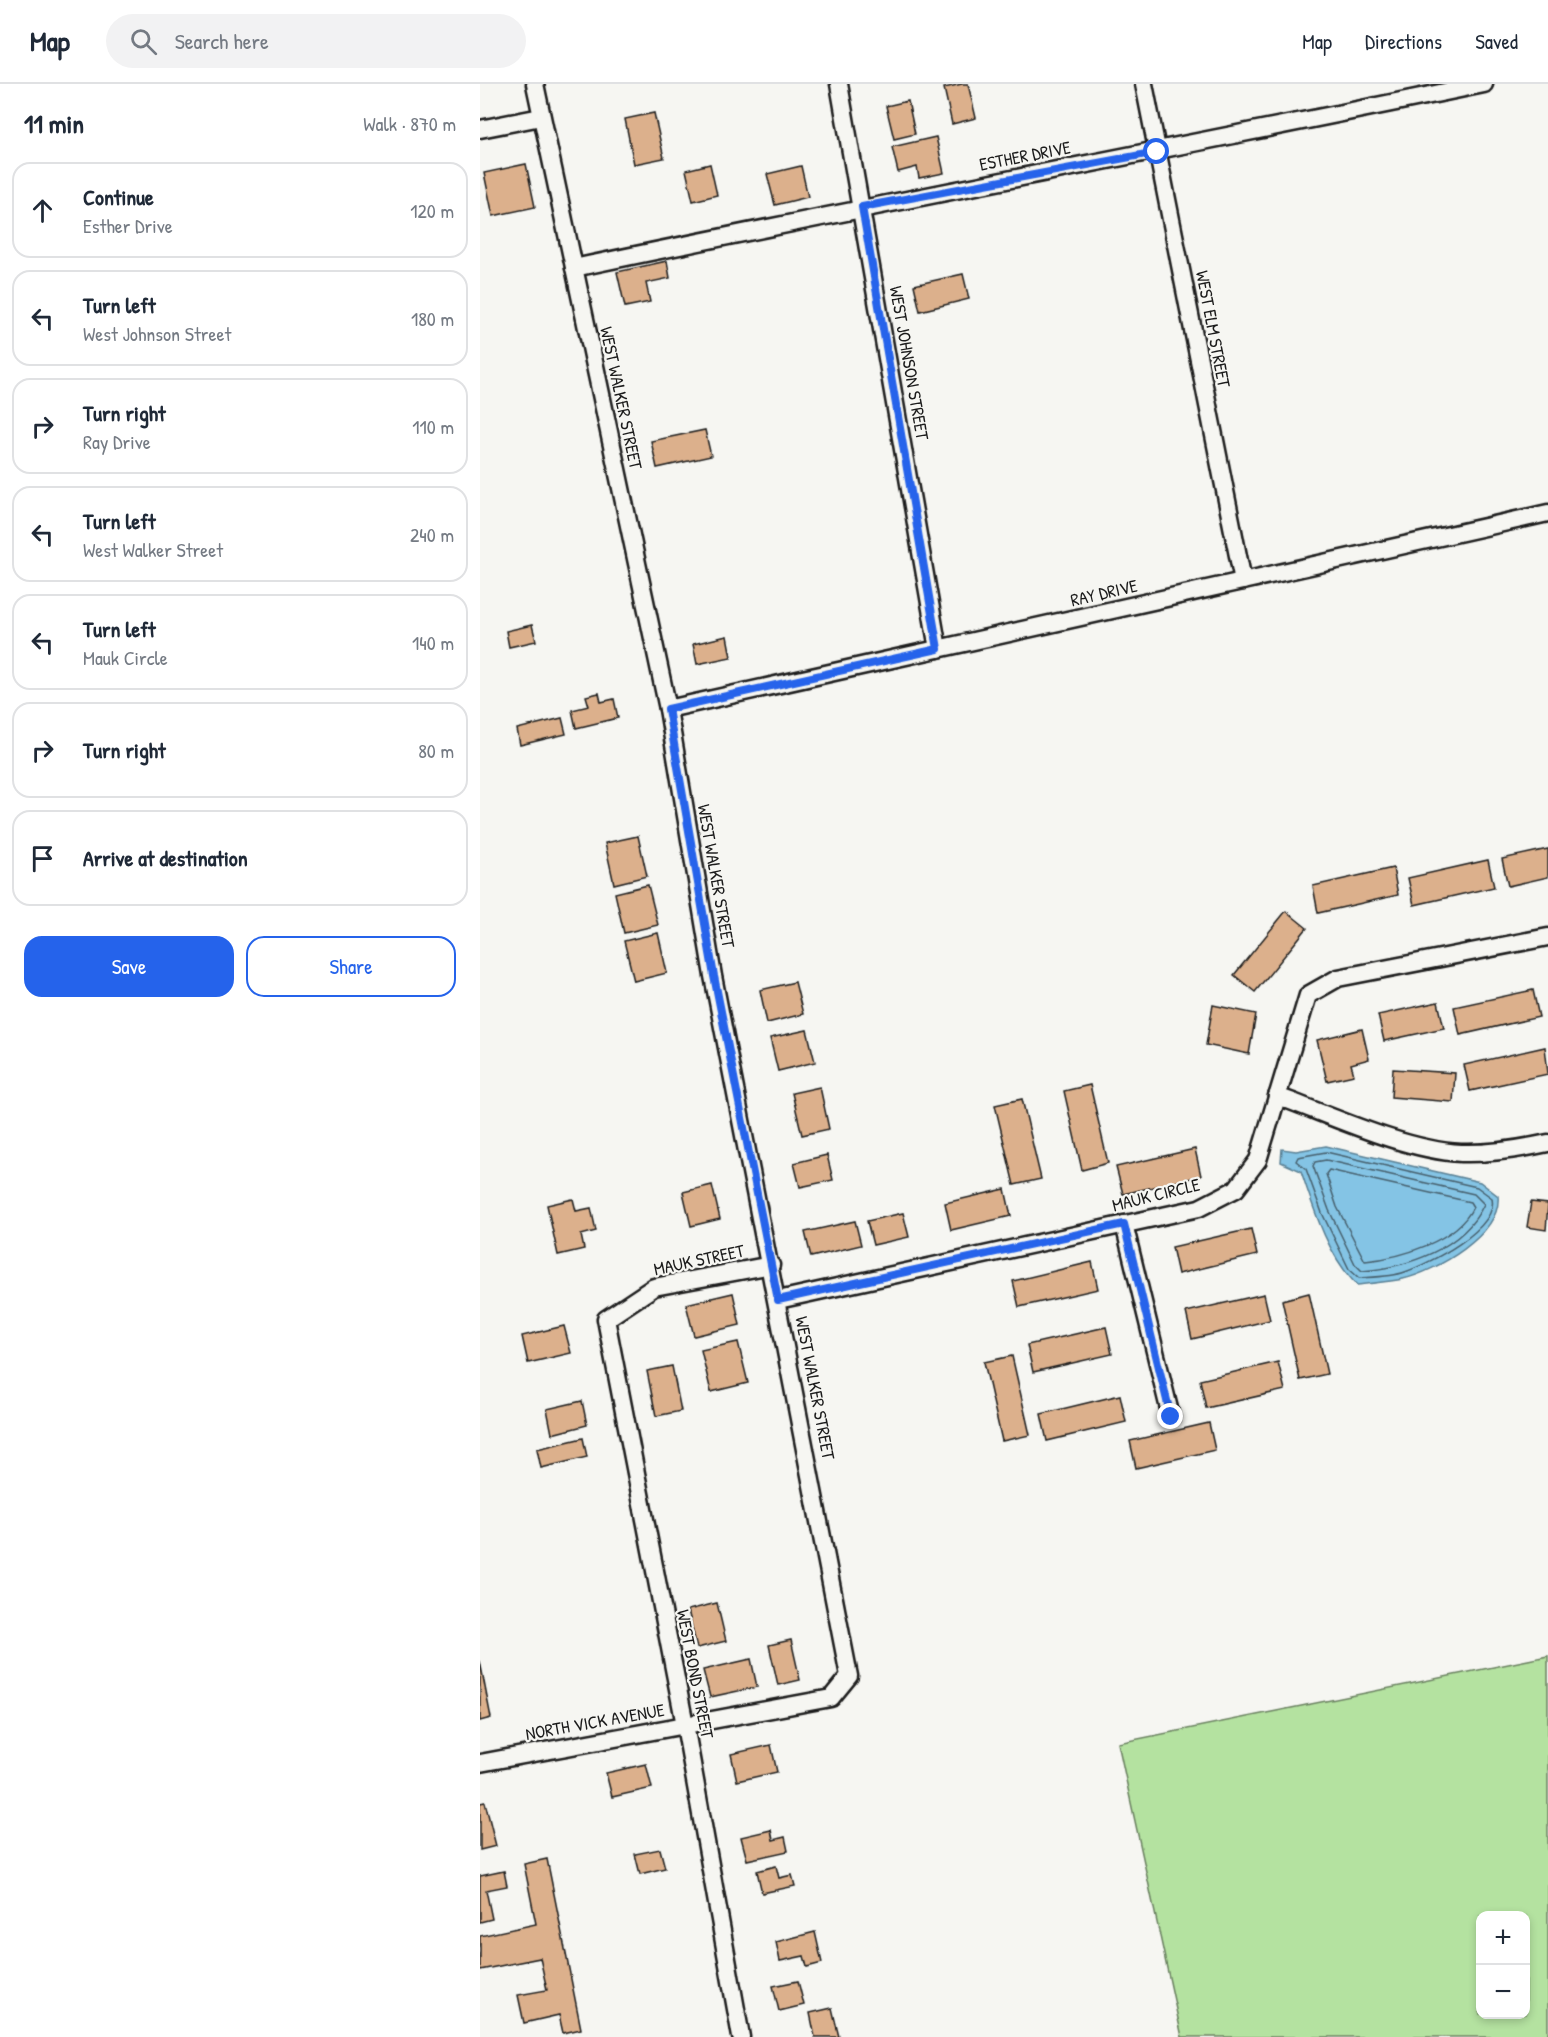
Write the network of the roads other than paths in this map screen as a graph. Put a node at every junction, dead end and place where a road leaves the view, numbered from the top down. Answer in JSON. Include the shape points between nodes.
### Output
{"nodes":[{"id":1,"x":536,"y":84,"type":"edge"},
{"id":2,"x":839,"y":84,"type":"edge"},
{"id":3,"x":1144,"y":84,"type":"edge"},
{"id":4,"x":1484,"y":84,"type":"edge"},
{"id":5,"x":541,"y":117,"type":"junction"},
{"id":6,"x":480,"y":129,"type":"edge"},
{"id":7,"x":1157,"y":152,"type":"junction"},
{"id":8,"x":862,"y":207,"type":"junction"},
{"id":9,"x":574,"y":268,"type":"junction"},
{"id":10,"x":1548,"y":513,"type":"edge"},
{"id":11,"x":1244,"y":581,"type":"junction"},
{"id":12,"x":938,"y":649,"type":"junction"},
{"id":13,"x":668,"y":709,"type":"junction"},
{"id":14,"x":1548,"y":937,"type":"edge"},
{"id":15,"x":1277,"y":1096,"type":"junction"},
{"id":16,"x":1548,"y":1143,"type":"edge"},
{"id":17,"x":1124,"y":1224,"type":"junction"},
{"id":18,"x":771,"y":1265,"type":"junction"},
{"id":19,"x":778,"y":1300,"type":"junction"},
{"id":20,"x":606,"y":1319,"type":"joint"},
{"id":21,"x":1171,"y":1417,"type":"dead end"},
{"id":22,"x":849,"y":1676,"type":"joint"},
{"id":23,"x":685,"y":1725,"type":"junction"},
{"id":24,"x":480,"y":1763,"type":"edge"},
{"id":25,"x":741,"y":2037,"type":"edge"}],
"edges":[{"from":1,"to":5,"type":"street","name":"WEST WALKER STREET"},
{"from":2,"to":8,"type":"street","name":"WEST JOHNSON STREET"},
{"from":3,"to":7,"type":"street","name":"WEST ELM STREET"},
{"from":4,"to":7,"type":"street","name":"ESTHER DRIVE"},
{"from":5,"to":6,"type":"street"},
{"from":5,"to":9,"type":"street","name":"WEST WALKER STREET"},
{"from":7,"to":8,"type":"street","name":"ESTHER DRIVE"},
{"from":7,"to":11,"type":"street","name":"WEST ELM STREET"},
{"from":8,"to":9,"type":"street","name":"ESTHER DRIVE"},
{"from":8,"to":12,"type":"street","name":"WEST JOHNSON STREET"},
{"from":9,"to":13,"type":"street","name":"WEST WALKER STREET"},
{"from":10,"to":11,"type":"street","name":"RAY DRIVE"},
{"from":11,"to":12,"type":"street","name":"RAY DRIVE"},
{"from":12,"to":13,"type":"street","name":"RAY DRIVE"},
{"from":13,"to":18,"type":"street","name":"WEST WALKER STREET","via":[[714,976]]},
{"from":14,"to":15,"type":"street","name":"MAUK CIRCLE","via":[[1338,978],[1308,995]]},
{"from":15,"to":16,"type":"street","via":[[1410,1144],[1461,1153]]},
{"from":15,"to":17,"type":"street","name":"MAUK CIRCLE","via":[[1258,1160],[1236,1189],[1199,1208]]},
{"from":17,"to":19,"type":"street","name":"MAUK CIRCLE"},
{"from":17,"to":21,"type":"street"},
{"from":18,"to":19,"type":"street","name":"WEST WALKER STREET"},
{"from":18,"to":20,"type":"street","name":"MAUK STREET","via":[[654,1287]]},
{"from":19,"to":22,"type":"street","name":"WEST WALKER STREET"},
{"from":20,"to":23,"type":"street","name":"WEST BOND STREET"},
{"from":22,"to":23,"type":"street","name":"NORTH VICK AVENUE","via":[[831,1698]]},
{"from":23,"to":24,"type":"street","name":"NORTH VICK AVENUE"},
{"from":23,"to":25,"type":"street","name":"WEST BOND STREET"}]}
